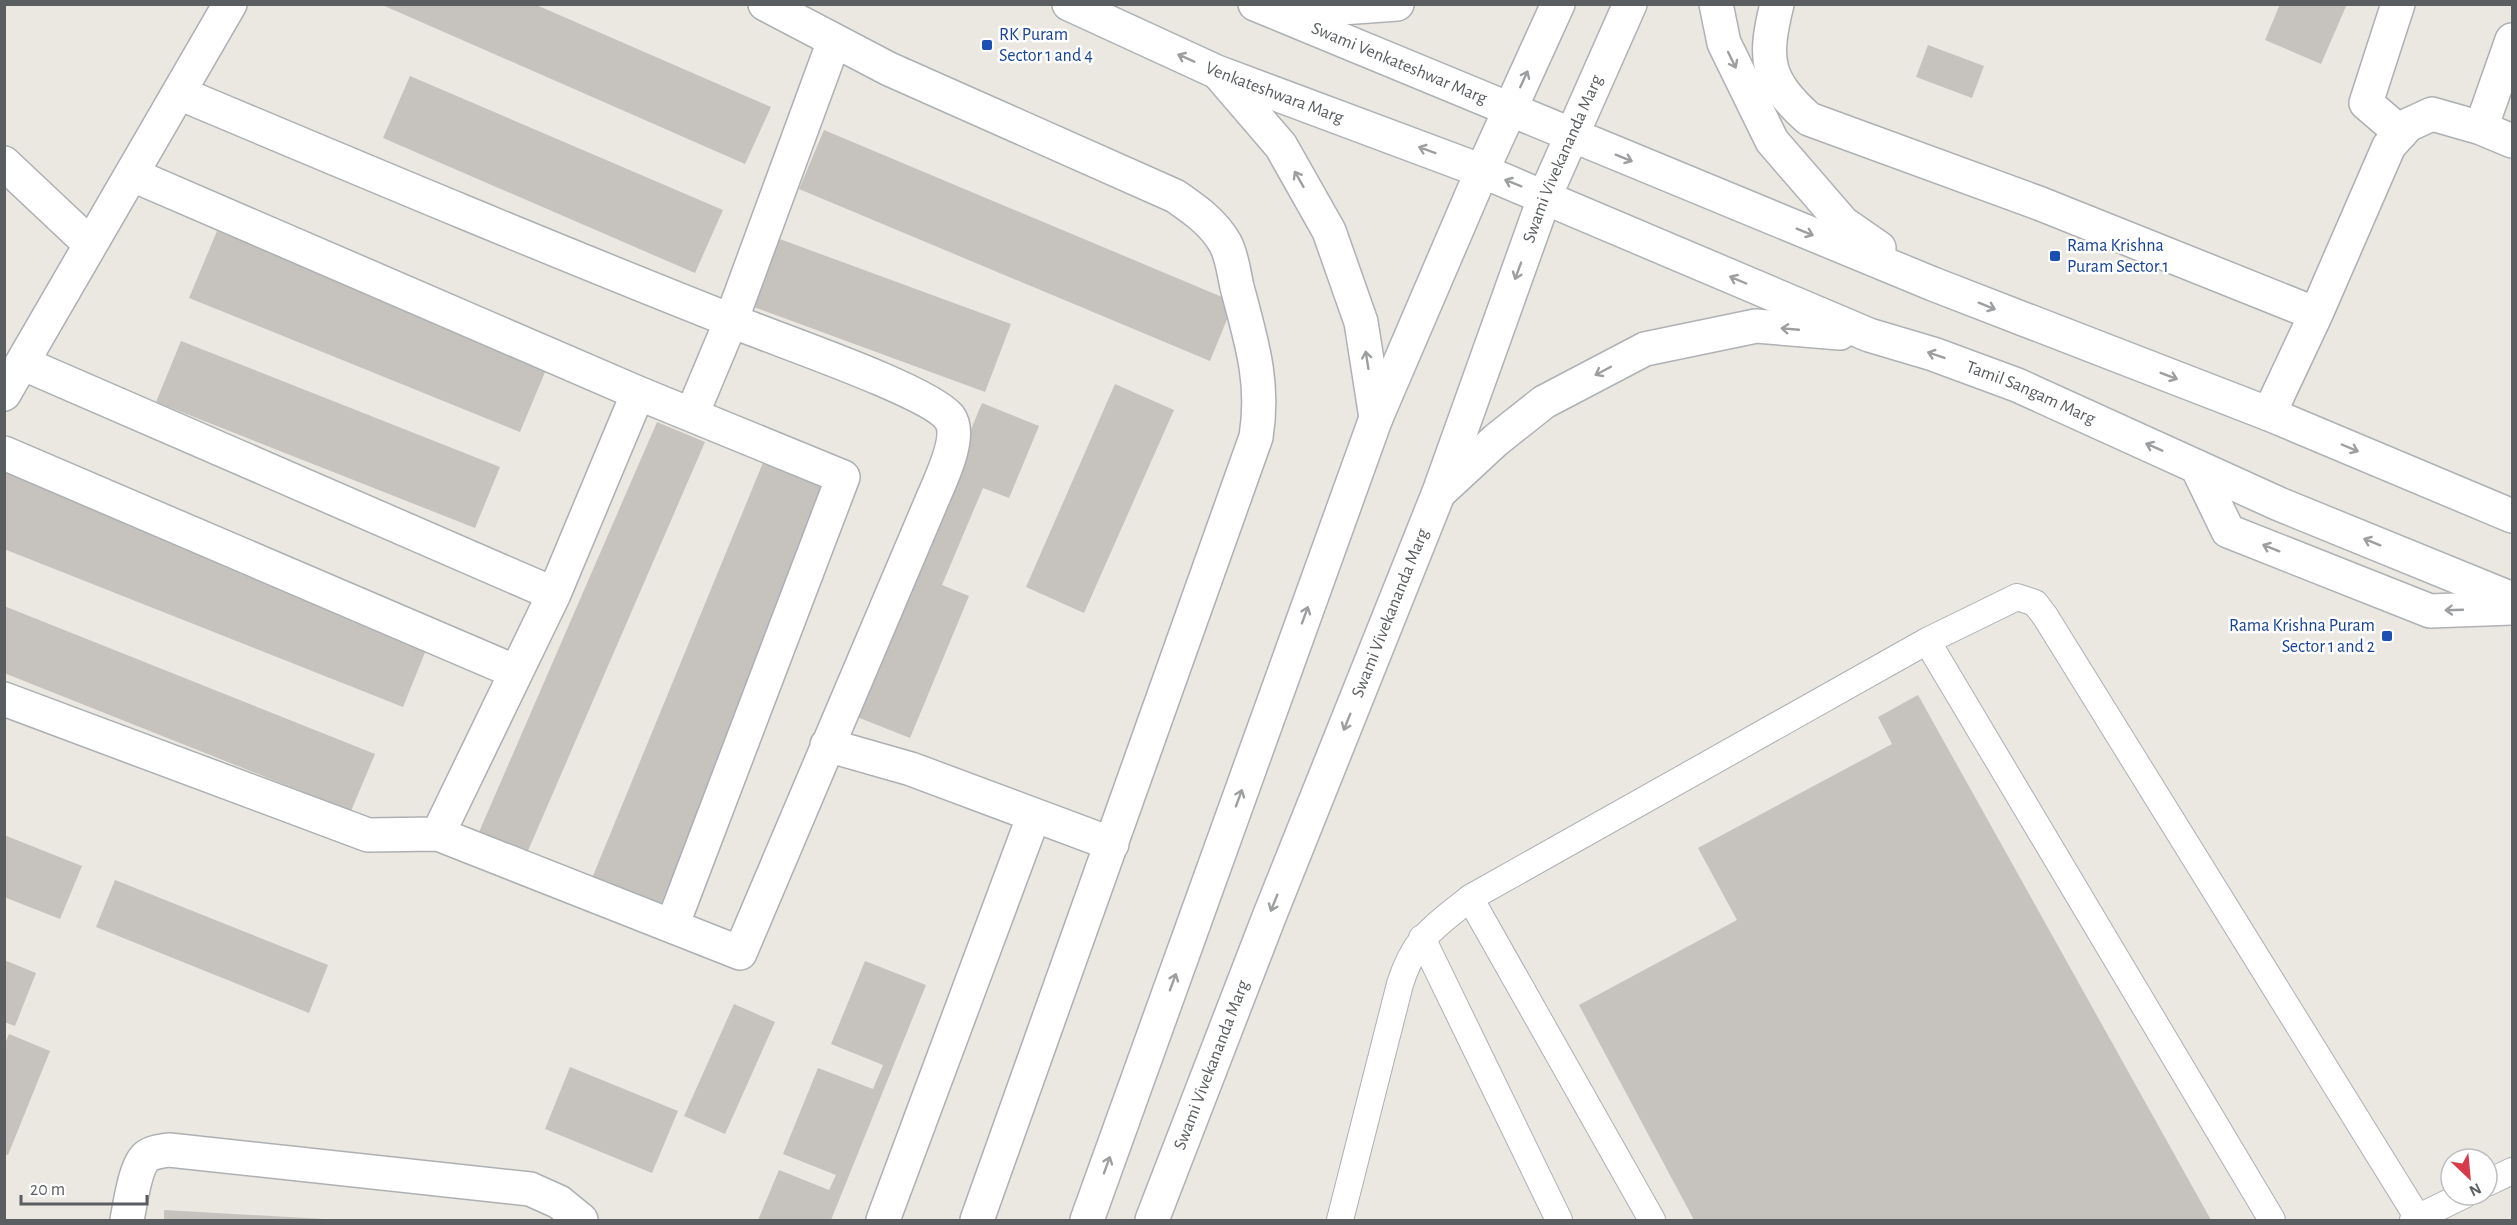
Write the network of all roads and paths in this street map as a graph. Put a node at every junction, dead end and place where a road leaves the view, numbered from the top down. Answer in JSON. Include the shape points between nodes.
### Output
{"nodes":[{"id":1,"x":230,"y":4,"type":"edge"},
{"id":2,"x":765,"y":4,"type":"edge"},
{"id":3,"x":1069,"y":4,"type":"edge"},
{"id":4,"x":1397,"y":4,"type":"edge"},
{"id":5,"x":1558,"y":4,"type":"edge"},
{"id":6,"x":1630,"y":4,"type":"edge"},
{"id":7,"x":1716,"y":4,"type":"edge"},
{"id":8,"x":1777,"y":4,"type":"edge"},
{"id":9,"x":2398,"y":4,"type":"edge"},
{"id":10,"x":1265,"y":8,"type":"edge"},
{"id":11,"x":2512,"y":40,"type":"edge"},
{"id":12,"x":834,"y":41,"type":"junction"},
{"id":13,"x":1217,"y":72,"type":"junction"},
{"id":14,"x":179,"y":93,"type":"junction"},
{"id":15,"x":1510,"y":108,"type":"junction"},
{"id":16,"x":2481,"y":128,"type":"junction"},
{"id":17,"x":2401,"y":133,"type":"junction"},
{"id":18,"x":1570,"y":136,"type":"junction"},
{"id":19,"x":2512,"y":141,"type":"edge"},
{"id":20,"x":4,"y":163,"type":"edge"},
{"id":21,"x":1482,"y":171,"type":"junction"},
{"id":22,"x":132,"y":175,"type":"junction"},
{"id":23,"x":1545,"y":196,"type":"junction"},
{"id":24,"x":90,"y":244,"type":"junction"},
{"id":25,"x":1933,"y":284,"type":"junction"},
{"id":26,"x":2316,"y":314,"type":"junction"},
{"id":27,"x":731,"y":321,"type":"junction"},
{"id":28,"x":1869,"y":335,"type":"junction"},
{"id":29,"x":22,"y":363,"type":"junction"},
{"id":30,"x":638,"y":393,"type":"junction"},
{"id":31,"x":4,"y":394,"type":"edge"},
{"id":32,"x":692,"y":414,"type":"junction"},
{"id":33,"x":2269,"y":414,"type":"junction"},
{"id":34,"x":1376,"y":418,"type":"junction"},
{"id":35,"x":4,"y":453,"type":"edge"},
{"id":36,"x":2197,"y":467,"type":"junction"},
{"id":37,"x":1439,"y":492,"type":"junction"},
{"id":38,"x":2512,"y":516,"type":"edge"},
{"id":39,"x":554,"y":594,"type":"junction"},
{"id":40,"x":2512,"y":599,"type":"edge"},
{"id":41,"x":2512,"y":608,"type":"edge"},
{"id":42,"x":1927,"y":641,"type":"junction"},
{"id":43,"x":516,"y":672,"type":"junction"},
{"id":44,"x":4,"y":699,"type":"edge"},
{"id":45,"x":827,"y":745,"type":"junction"},
{"id":46,"x":1035,"y":815,"type":"junction"},
{"id":47,"x":438,"y":834,"type":"junction"},
{"id":48,"x":1112,"y":844,"type":"junction"},
{"id":49,"x":1470,"y":898,"type":"junction"},
{"id":50,"x":672,"y":926,"type":"junction"},
{"id":51,"x":1422,"y":938,"type":"junction"},
{"id":52,"x":2440,"y":1207,"type":"edge"},
{"id":53,"x":2415,"y":1219,"type":"edge"},
{"id":54,"x":128,"y":1221,"type":"edge"},
{"id":55,"x":581,"y":1221,"type":"edge"},
{"id":56,"x":883,"y":1221,"type":"edge"},
{"id":57,"x":977,"y":1221,"type":"edge"},
{"id":58,"x":1087,"y":1221,"type":"edge"},
{"id":59,"x":1152,"y":1221,"type":"edge"},
{"id":60,"x":1340,"y":1221,"type":"edge"},
{"id":61,"x":1559,"y":1221,"type":"edge"},
{"id":62,"x":1652,"y":1221,"type":"edge"},
{"id":63,"x":2271,"y":1221,"type":"edge"}],
"edges":[{"from":1,"to":14,"type":"street"},
{"from":2,"to":12,"type":"street"},
{"from":13,"to":3,"type":"street","name":"Venkateshwara Marg","one_way":true},
{"from":4,"to":10,"type":"street"},
{"from":15,"to":5,"type":"street","one_way":true},
{"from":6,"to":18,"type":"street","name":"Swami Vivekananda Marg"},
{"from":7,"to":25,"type":"street","one_way":true,"via":[[1724,43],[1772,141],[1843,223]]},
{"from":8,"to":26,"type":"street","via":[[1770,33],[1769,65],[1790,102],[1809,119],[2031,200]]},
{"from":9,"to":17,"type":"street","via":[[2366,103]]},
{"from":10,"to":15,"type":"street","name":"Swami Venkateshwar Marg"},
{"from":11,"to":16,"type":"street"},
{"from":12,"to":27,"type":"street"},
{"from":12,"to":48,"type":"street","via":[[1175,196],[1208,219],[1226,245],[1255,353],[1260,388],[1256,436]]},
{"from":21,"to":13,"type":"street","name":"Venkateshwara Marg","one_way":true},
{"from":34,"to":13,"type":"street","one_way":true,"via":[[1361,322],[1329,231],[1281,146]]},
{"from":14,"to":22,"type":"street"},
{"from":14,"to":27,"type":"street"},
{"from":15,"to":18,"type":"street","name":"Swami Venkateshwar Marg"},
{"from":15,"to":21,"type":"street"},
{"from":16,"to":17,"type":"street","via":[[2432,114],[2408,125]]},
{"from":16,"to":19,"type":"street"},
{"from":17,"to":26,"type":"street","via":[[2381,162]]},
{"from":18,"to":23,"type":"street","name":"Swami Vivekananda Marg"},
{"from":18,"to":25,"type":"street","one_way":true},
{"from":20,"to":24,"type":"street"},
{"from":23,"to":21,"type":"street","name":"Venkateshwara Marg","one_way":true},
{"from":21,"to":34,"type":"street"},
{"from":22,"to":24,"type":"street"},
{"from":22,"to":30,"type":"street"},
{"from":28,"to":23,"type":"street","name":"Tamil Sangam Marg","one_way":true},
{"from":23,"to":37,"type":"street","name":"Swami Vivekananda Marg","one_way":true},
{"from":24,"to":29,"type":"street"},
{"from":25,"to":33,"type":"street","one_way":true},
{"from":26,"to":33,"type":"street"},
{"from":27,"to":32,"type":"street"},
{"from":27,"to":45,"type":"street","via":[[924,400],[953,423],[955,436],[947,462]]},
{"from":36,"to":28,"type":"street","name":"Tamil Sangam Marg","one_way":true,"via":[[2017,385]]},
{"from":28,"to":37,"type":"street","one_way":true,"via":[[1756,326],[1645,349],[1544,402]]},
{"from":29,"to":31,"type":"street"},
{"from":29,"to":39,"type":"street"},
{"from":30,"to":32,"type":"street"},
{"from":30,"to":39,"type":"street"},
{"from":32,"to":50,"type":"street","via":[[843,477]]},
{"from":33,"to":38,"type":"street","one_way":true},
{"from":58,"to":34,"type":"street","one_way":true},
{"from":35,"to":43,"type":"street"},
{"from":40,"to":36,"type":"street","name":"Tamil Sangam Marg","one_way":true},
{"from":41,"to":36,"type":"street","one_way":true,"via":[[2430,611],[2228,531]]},
{"from":37,"to":59,"type":"street","name":"Swami Vivekananda Marg","one_way":true},
{"from":39,"to":43,"type":"street"},
{"from":42,"to":49,"type":"lane"},
{"from":42,"to":53,"type":"lane","via":[[2010,598],[2027,598],[2035,603]]},
{"from":42,"to":63,"type":"lane"},
{"from":43,"to":47,"type":"street"},
{"from":44,"to":47,"type":"street","via":[[368,835]]},
{"from":45,"to":46,"type":"street","via":[[911,770]]},
{"from":45,"to":50,"type":"street","via":[[740,953]]},
{"from":46,"to":48,"type":"street"},
{"from":46,"to":56,"type":"street"},
{"from":47,"to":50,"type":"street"},
{"from":48,"to":57,"type":"street"},
{"from":49,"to":51,"type":"lane"},
{"from":49,"to":62,"type":"lane"},
{"from":51,"to":60,"type":"lane","via":[[1409,956],[1400,984]]},
{"from":51,"to":61,"type":"lane"},
{"from":52,"to":53,"type":"lane"},
{"from":54,"to":55,"type":"street","via":[[139,1168],[145,1158],[169,1150],[530,1189],[559,1202]]}]}
